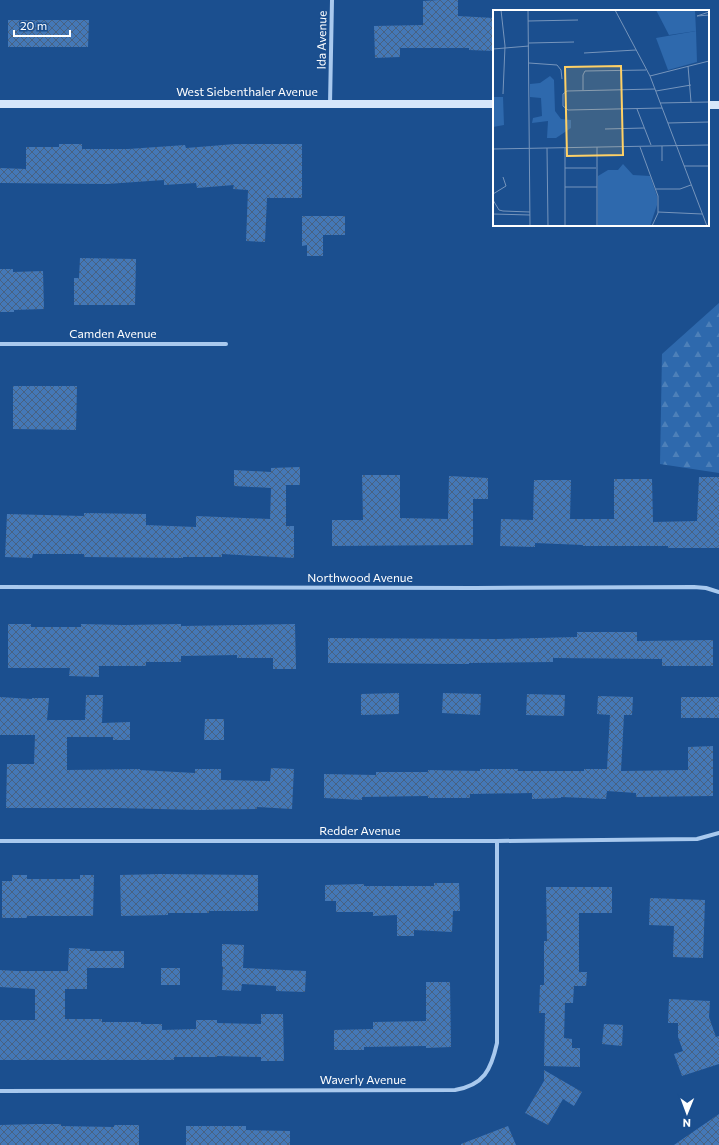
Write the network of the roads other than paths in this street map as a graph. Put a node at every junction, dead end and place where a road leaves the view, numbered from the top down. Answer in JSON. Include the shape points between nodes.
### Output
{"nodes":[{"id":1,"x":332,"y":0,"type":"edge"},
{"id":2,"x":0,"y":104,"type":"edge"},
{"id":3,"x":330,"y":104,"type":"junction"},
{"id":4,"x":493,"y":104,"type":"edge"},
{"id":5,"x":0,"y":344,"type":"edge"},
{"id":6,"x":226,"y":344,"type":"dead end"},
{"id":7,"x":0,"y":587,"type":"edge"},
{"id":8,"x":719,"y":592,"type":"edge"},
{"id":9,"x":719,"y":833,"type":"edge"},
{"id":10,"x":0,"y":841,"type":"edge"},
{"id":11,"x":497,"y":841,"type":"junction"},
{"id":12,"x":0,"y":1091,"type":"edge"}],
"edges":[{"from":1,"to":3,"type":"street","name":"Ida Avenue"},
{"from":2,"to":3,"type":"main road","name":"West Siebenthaler Avenue"},
{"from":3,"to":4,"type":"main road","name":"West Siebenthaler Avenue"},
{"from":5,"to":6,"type":"street","name":"Camden Avenue"},
{"from":7,"to":8,"type":"street","name":"Northwood Avenue","via":[[694,587]]},
{"from":9,"to":11,"type":"street","name":"Redder Avenue","via":[[697,839]]},
{"from":10,"to":11,"type":"street","name":"Redder Avenue"},
{"from":11,"to":12,"type":"street","name":"Waverly Avenue","via":[[497,1043],[489,1069],[482,1078],[464,1088]]}]}
